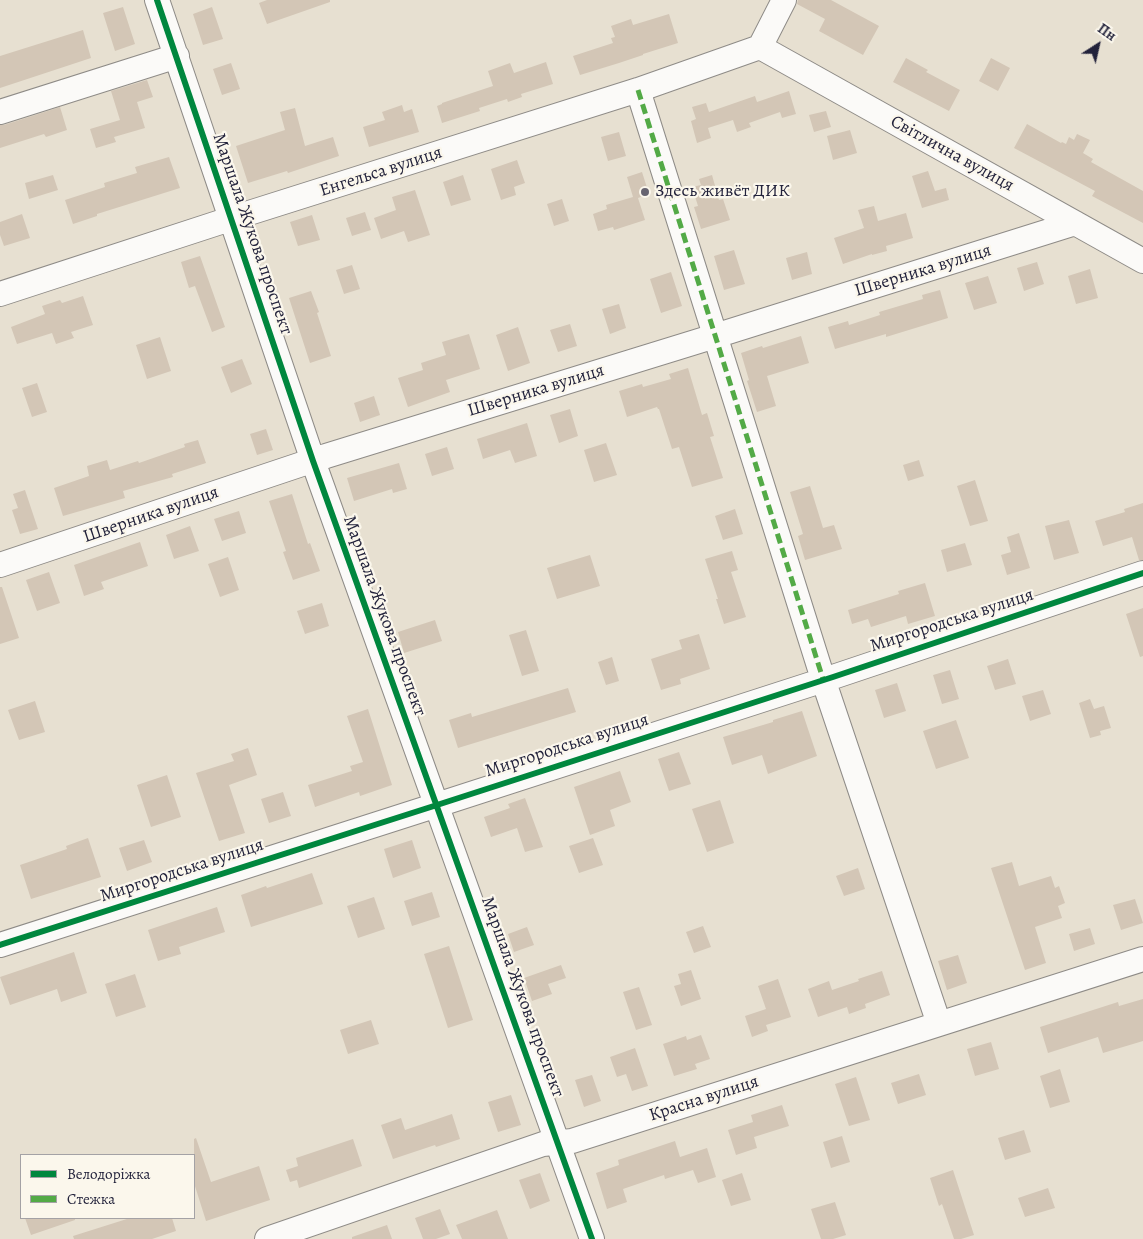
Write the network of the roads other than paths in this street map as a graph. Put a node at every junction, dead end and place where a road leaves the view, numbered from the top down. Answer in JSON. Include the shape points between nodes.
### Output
{"nodes":[{"id":1,"x":784,"y":0,"type":"edge"},
{"id":2,"x":164,"y":2,"type":"edge"},
{"id":3,"x":760,"y":47,"type":"junction"},
{"id":4,"x":177,"y":56,"type":"junction"},
{"id":5,"x":638,"y":90,"type":"junction"},
{"id":6,"x":0,"y":112,"type":"edge"},
{"id":7,"x":230,"y":219,"type":"junction"},
{"id":8,"x":1075,"y":223,"type":"junction"},
{"id":9,"x":1143,"y":261,"type":"edge"},
{"id":10,"x":0,"y":294,"type":"edge"},
{"id":11,"x":715,"y":336,"type":"junction"},
{"id":12,"x":312,"y":461,"type":"junction"},
{"id":13,"x":0,"y":565,"type":"edge"},
{"id":14,"x":1143,"y":573,"type":"edge"},
{"id":15,"x":823,"y":679,"type":"junction"},
{"id":16,"x":437,"y":805,"type":"junction"},
{"id":17,"x":0,"y":944,"type":"edge"},
{"id":18,"x":1143,"y":959,"type":"edge"},
{"id":19,"x":939,"y":1024,"type":"junction"},
{"id":20,"x":558,"y":1142,"type":"junction"},
{"id":21,"x":267,"y":1239,"type":"edge"},
{"id":22,"x":592,"y":1239,"type":"edge"}],
"edges":[{"from":1,"to":3,"type":"street"},
{"from":2,"to":4,"type":"street","name":"Маршала Жукова проспект"},
{"from":3,"to":5,"type":"street","name":"Енгельса вулиця"},
{"from":3,"to":8,"type":"street","name":"Світлична вулиця"},
{"from":4,"to":6,"type":"street"},
{"from":4,"to":7,"type":"street","name":"Маршала Жукова проспект"},
{"from":5,"to":7,"type":"street","name":"Енгельса вулиця"},
{"from":5,"to":11,"type":"street"},
{"from":7,"to":10,"type":"street","name":"Енгельса вулиця"},
{"from":7,"to":12,"type":"street","name":"Маршала Жукова проспект"},
{"from":8,"to":9,"type":"street","name":"Світлична вулиця"},
{"from":8,"to":11,"type":"street","name":"Шверника вулиця"},
{"from":11,"to":12,"type":"street","name":"Шверника вулиця"},
{"from":11,"to":15,"type":"street"},
{"from":12,"to":13,"type":"street","name":"Шверника вулиця"},
{"from":12,"to":16,"type":"street","name":"Маршала Жукова проспект"},
{"from":14,"to":15,"type":"street","name":"Миргородська вулиця"},
{"from":15,"to":16,"type":"street","name":"Миргородська вулиця"},
{"from":15,"to":19,"type":"street"},
{"from":16,"to":17,"type":"street","name":"Миргородська вулиця"},
{"from":16,"to":20,"type":"street","name":"Маршала Жукова проспект"},
{"from":18,"to":19,"type":"street","name":"Красна вулиця"},
{"from":19,"to":20,"type":"street","name":"Красна вулиця"},
{"from":20,"to":21,"type":"street","name":"Красна вулиця","via":[[543,1144]]},
{"from":20,"to":22,"type":"street","name":"Маршала Жукова проспект"}]}
